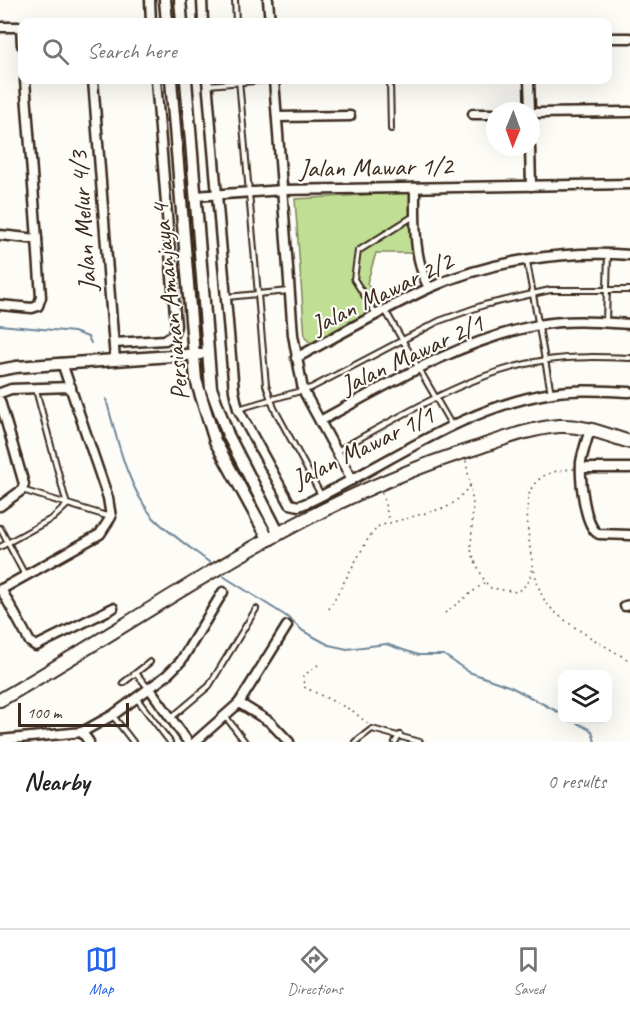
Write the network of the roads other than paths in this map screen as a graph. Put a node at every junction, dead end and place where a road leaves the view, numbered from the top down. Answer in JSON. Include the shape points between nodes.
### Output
{"nodes":[{"id":1,"x":150,"y":0,"type":"edge"},
{"id":2,"x":165,"y":0,"type":"edge"},
{"id":3,"x":180,"y":0,"type":"edge"},
{"id":4,"x":202,"y":0,"type":"edge"},
{"id":5,"x":235,"y":0,"type":"edge"},
{"id":6,"x":268,"y":0,"type":"edge"},
{"id":7,"x":152,"y":18,"type":"edge"},
{"id":8,"x":167,"y":18,"type":"edge"},
{"id":9,"x":182,"y":18,"type":"edge"},
{"id":10,"x":203,"y":18,"type":"edge"},
{"id":11,"x":236,"y":18,"type":"edge"},
{"id":12,"x":270,"y":18,"type":"edge"},
{"id":13,"x":0,"y":27,"type":"edge"},
{"id":14,"x":18,"y":27,"type":"edge"},
{"id":15,"x":612,"y":38,"type":"edge"},
{"id":16,"x":630,"y":38,"type":"edge"},
{"id":17,"x":25,"y":84,"type":"edge"},
{"id":18,"x":93,"y":84,"type":"edge"},
{"id":19,"x":156,"y":84,"type":"edge"},
{"id":20,"x":171,"y":84,"type":"edge"},
{"id":21,"x":186,"y":84,"type":"edge"},
{"id":22,"x":208,"y":84,"type":"edge"},
{"id":23,"x":239,"y":84,"type":"edge"},
{"id":24,"x":274,"y":84,"type":"edge"},
{"id":25,"x":390,"y":84,"type":"edge"},
{"id":26,"x":529,"y":84,"type":"edge"},
{"id":27,"x":530,"y":102,"type":"edge"},
{"id":28,"x":540,"y":112,"type":"edge"},
{"id":29,"x":630,"y":112,"type":"edge"},
{"id":30,"x":473,"y":114,"type":"dead end"},
{"id":31,"x":486,"y":114,"type":"edge"},
{"id":32,"x":350,"y":116,"type":"dead end"},
{"id":33,"x":277,"y":117,"type":"junction"},
{"id":34,"x":391,"y":129,"type":"dead end"},
{"id":35,"x":530,"y":156,"type":"edge"},
{"id":36,"x":630,"y":184,"type":"edge"},
{"id":37,"x":531,"y":186,"type":"junction"},
{"id":38,"x":415,"y":188,"type":"junction"},
{"id":39,"x":283,"y":190,"type":"junction"},
{"id":40,"x":248,"y":191,"type":"junction"},
{"id":41,"x":216,"y":194,"type":"junction"},
{"id":42,"x":195,"y":196,"type":"junction"},
{"id":43,"x":415,"y":215,"type":"junction"},
{"id":44,"x":0,"y":235,"type":"edge"},
{"id":45,"x":37,"y":239,"type":"junction"},
{"id":46,"x":608,"y":253,"type":"junction"},
{"id":47,"x":630,"y":255,"type":"edge"},
{"id":48,"x":526,"y":261,"type":"junction"},
{"id":49,"x":429,"y":288,"type":"junction"},
{"id":50,"x":608,"y":288,"type":"junction"},
{"id":51,"x":630,"y":290,"type":"edge"},
{"id":52,"x":290,"y":291,"type":"junction"},
{"id":53,"x":532,"y":292,"type":"junction"},
{"id":54,"x":258,"y":294,"type":"junction"},
{"id":55,"x":225,"y":297,"type":"junction"},
{"id":56,"x":0,"y":305,"type":"edge"},
{"id":57,"x":381,"y":313,"type":"junction"},
{"id":58,"x":606,"y":322,"type":"junction"},
{"id":59,"x":630,"y":324,"type":"edge"},
{"id":60,"x":538,"y":325,"type":"junction"},
{"id":61,"x":402,"y":339,"type":"junction"},
{"id":62,"x":114,"y":343,"type":"junction"},
{"id":63,"x":206,"y":353,"type":"junction"},
{"id":64,"x":193,"y":355,"type":"junction"},
{"id":65,"x":296,"y":358,"type":"junction"},
{"id":66,"x":630,"y":358,"type":"edge"},
{"id":67,"x":115,"y":360,"type":"junction"},
{"id":68,"x":546,"y":360,"type":"junction"},
{"id":69,"x":62,"y":363,"type":"junction"},
{"id":70,"x":419,"y":368,"type":"junction"},
{"id":71,"x":0,"y":370,"type":"edge"},
{"id":72,"x":35,"y":387,"type":"junction"},
{"id":73,"x":71,"y":387,"type":"junction"},
{"id":74,"x":303,"y":390,"type":"junction"},
{"id":75,"x":630,"y":392,"type":"edge"},
{"id":76,"x":0,"y":393,"type":"edge"},
{"id":77,"x":551,"y":393,"type":"junction"},
{"id":78,"x":436,"y":398,"type":"junction"},
{"id":79,"x":270,"y":399,"type":"junction"},
{"id":80,"x":0,"y":401,"type":"edge"},
{"id":81,"x":238,"y":408,"type":"junction"},
{"id":82,"x":320,"y":421,"type":"junction"},
{"id":83,"x":452,"y":426,"type":"junction"},
{"id":84,"x":590,"y":429,"type":"junction"},
{"id":85,"x":630,"y":442,"type":"edge"},
{"id":86,"x":336,"y":451,"type":"junction"},
{"id":87,"x":581,"y":468,"type":"junction"},
{"id":88,"x":630,"y":468,"type":"edge"},
{"id":89,"x":352,"y":480,"type":"junction"},
{"id":90,"x":22,"y":490,"type":"junction"},
{"id":91,"x":321,"y":496,"type":"junction"},
{"id":92,"x":67,"y":505,"type":"junction"},
{"id":93,"x":0,"y":506,"type":"edge"},
{"id":94,"x":111,"y":517,"type":"junction"},
{"id":95,"x":0,"y":528,"type":"edge"},
{"id":96,"x":630,"y":535,"type":"edge"},
{"id":97,"x":274,"y":537,"type":"junction"},
{"id":98,"x":8,"y":543,"type":"junction"},
{"id":99,"x":0,"y":547,"type":"edge"},
{"id":100,"x":25,"y":575,"type":"junction"},
{"id":101,"x":1,"y":589,"type":"edge"},
{"id":102,"x":224,"y":592,"type":"dead end"},
{"id":103,"x":113,"y":608,"type":"dead end"},
{"id":104,"x":256,"y":609,"type":"dead end"},
{"id":105,"x":287,"y":626,"type":"dead end"},
{"id":106,"x":150,"y":662,"type":"dead end"},
{"id":107,"x":136,"y":673,"type":"junction"},
{"id":108,"x":123,"y":684,"type":"dead end"},
{"id":109,"x":150,"y":689,"type":"junction"},
{"id":110,"x":136,"y":699,"type":"junction"},
{"id":111,"x":0,"y":700,"type":"edge"},
{"id":112,"x":239,"y":703,"type":"junction"},
{"id":113,"x":113,"y":716,"type":"junction"},
{"id":114,"x":226,"y":717,"type":"junction"},
{"id":115,"x":171,"y":719,"type":"junction"},
{"id":116,"x":82,"y":732,"type":"junction"},
{"id":117,"x":400,"y":735,"type":"junction"},
{"id":118,"x":0,"y":740,"type":"edge"},
{"id":119,"x":14,"y":741,"type":"edge"},
{"id":120,"x":200,"y":741,"type":"edge"},
{"id":121,"x":89,"y":742,"type":"edge"},
{"id":122,"x":133,"y":742,"type":"edge"},
{"id":123,"x":170,"y":742,"type":"edge"},
{"id":124,"x":188,"y":742,"type":"edge"},
{"id":125,"x":245,"y":742,"type":"edge"},
{"id":126,"x":289,"y":742,"type":"edge"},
{"id":127,"x":355,"y":742,"type":"edge"},
{"id":128,"x":395,"y":742,"type":"edge"},
{"id":129,"x":420,"y":742,"type":"edge"}],
"edges":[{"from":1,"to":7,"type":"street"},
{"from":2,"to":8,"type":"street"},
{"from":3,"to":9,"type":"street"},
{"from":4,"to":10,"type":"street"},
{"from":5,"to":11,"type":"lane"},
{"from":6,"to":12,"type":"street"},
{"from":13,"to":14,"type":"street"},
{"from":15,"to":16,"type":"street"},
{"from":17,"to":45,"type":"street"},
{"from":18,"to":62,"type":"street","name":"Jalan Melur 4/3"},
{"from":19,"to":62,"type":"street","via":[[176,326],[174,335],[165,340]]},
{"from":20,"to":64,"type":"street","name":"Persiaran Amanjaya 4"},
{"from":21,"to":42,"type":"street","name":"Persiaran Amanjaya 4"},
{"from":22,"to":41,"type":"street","name":"Jalan Mawar 1/1"},
{"from":23,"to":40,"type":"lane"},
{"from":24,"to":33,"type":"street"},
{"from":25,"to":34,"type":"lane"},
{"from":26,"to":27,"type":"street"},
{"from":28,"to":29,"type":"street"},
{"from":30,"to":31,"type":"street"},
{"from":32,"to":33,"type":"street"},
{"from":33,"to":39,"type":"street"},
{"from":35,"to":37,"type":"street"},
{"from":36,"to":37,"type":"street","name":"Jalan Mawar 1/2"},
{"from":37,"to":38,"type":"street","name":"Jalan Mawar 1/2"},
{"from":38,"to":39,"type":"street","name":"Jalan Mawar 1/2"},
{"from":38,"to":43,"type":"street"},
{"from":39,"to":40,"type":"street","name":"Jalan Mawar 1/2"},
{"from":39,"to":52,"type":"street"},
{"from":40,"to":41,"type":"street","name":"Jalan Mawar 1/2"},
{"from":40,"to":54,"type":"lane"},
{"from":41,"to":42,"type":"street","name":"Jalan Mawar 1/2"},
{"from":41,"to":55,"type":"street","name":"Jalan Mawar 1/1"},
{"from":42,"to":63,"type":"street","name":"Persiaran Amanjaya 4"},
{"from":43,"to":49,"type":"street","via":[[417,252]]},
{"from":43,"to":57,"type":"lane","via":[[358,251],[354,279]]},
{"from":44,"to":45,"type":"street"},
{"from":45,"to":56,"type":"street","via":[[41,297],[38,306],[32,309]]},
{"from":46,"to":47,"type":"street","name":"Jalan Mawar 2/2"},
{"from":46,"to":48,"type":"street","name":"Jalan Mawar 2/2"},
{"from":46,"to":50,"type":"lane"},
{"from":48,"to":49,"type":"street","name":"Jalan Mawar 2/2","via":[[474,272]]},
{"from":48,"to":53,"type":"lane"},
{"from":49,"to":57,"type":"street","name":"Jalan Mawar 2/2"},
{"from":50,"to":51,"type":"lane"},
{"from":50,"to":53,"type":"lane"},
{"from":50,"to":58,"type":"lane"},
{"from":52,"to":54,"type":"lane"},
{"from":52,"to":65,"type":"street"},
{"from":53,"to":60,"type":"lane"},
{"from":53,"to":61,"type":"lane","via":[[439,321]]},
{"from":54,"to":55,"type":"lane"},
{"from":54,"to":79,"type":"lane","via":[[262,365]]},
{"from":55,"to":81,"type":"street","name":"Jalan Mawar 1/1"},
{"from":57,"to":61,"type":"lane"},
{"from":57,"to":65,"type":"street","name":"Jalan Mawar 2/2"},
{"from":58,"to":59,"type":"street","name":"Jalan Mawar 2/1"},
{"from":58,"to":60,"type":"street","name":"Jalan Mawar 2/1"},
{"from":60,"to":68,"type":"lane"},
{"from":60,"to":70,"type":"street","name":"Jalan Mawar 2/1","via":[[486,340]]},
{"from":61,"to":70,"type":"lane"},
{"from":61,"to":74,"type":"lane"},
{"from":62,"to":67,"type":"street","name":"Jalan Melur 4/3"},
{"from":63,"to":64,"type":"street"},
{"from":63,"to":97,"type":"street","name":"Persiaran Amanjaya 4","via":[[211,388],[224,427]]},
{"from":64,"to":67,"type":"street"},
{"from":64,"to":97,"type":"street","name":"Persiaran Amanjaya 4","via":[[202,405],[215,441]]},
{"from":65,"to":74,"type":"street"},
{"from":66,"to":68,"type":"lane","via":[[575,356]]},
{"from":67,"to":69,"type":"street"},
{"from":68,"to":77,"type":"lane"},
{"from":68,"to":78,"type":"lane","via":[[475,381]]},
{"from":69,"to":71,"type":"street"},
{"from":69,"to":73,"type":"street"},
{"from":70,"to":78,"type":"lane"},
{"from":70,"to":82,"type":"street","name":"Jalan Mawar 2/1"},
{"from":72,"to":73,"type":"street"},
{"from":72,"to":76,"type":"street"},
{"from":72,"to":92,"type":"lane"},
{"from":73,"to":94,"type":"street"},
{"from":74,"to":79,"type":"lane"},
{"from":74,"to":82,"type":"street"},
{"from":75,"to":77,"type":"street","name":"Jalan Mawar 1/1"},
{"from":77,"to":83,"type":"street","name":"Jalan Mawar 1/1","via":[[496,408]]},
{"from":78,"to":83,"type":"lane"},
{"from":78,"to":86,"type":"lane"},
{"from":79,"to":81,"type":"lane"},
{"from":79,"to":91,"type":"lane"},
{"from":80,"to":90,"type":"street","via":[[23,476]]},
{"from":81,"to":91,"type":"street","name":"Jalan Mawar 1/1","via":[[290,504],[299,506]]},
{"from":82,"to":86,"type":"street"},
{"from":83,"to":89,"type":"street","name":"Jalan Mawar 1/1"},
{"from":84,"to":85,"type":"main road"},
{"from":84,"to":87,"type":"street"},
{"from":84,"to":97,"type":"main road","via":[[546,428],[464,452],[379,484]]},
{"from":86,"to":89,"type":"street"},
{"from":87,"to":88,"type":"street"},
{"from":87,"to":96,"type":"street","via":[[587,515],[594,532]]},
{"from":89,"to":91,"type":"street","name":"Jalan Mawar 1/1"},
{"from":90,"to":92,"type":"lane"},
{"from":90,"to":93,"type":"street"},
{"from":92,"to":94,"type":"lane"},
{"from":92,"to":98,"type":"lane","via":[[53,518]]},
{"from":94,"to":100,"type":"street","via":[[100,534]]},
{"from":95,"to":98,"type":"lane"},
{"from":97,"to":111,"type":"main road"},
{"from":98,"to":99,"type":"lane"},
{"from":98,"to":100,"type":"lane"},
{"from":100,"to":101,"type":"street"},
{"from":101,"to":103,"type":"street","via":[[30,642],[36,646]]},
{"from":102,"to":109,"type":"street","via":[[181,661]]},
{"from":104,"to":115,"type":"lane","via":[[209,686]]},
{"from":105,"to":112,"type":"street"},
{"from":106,"to":107,"type":"lane"},
{"from":107,"to":108,"type":"lane"},
{"from":107,"to":109,"type":"lane"},
{"from":109,"to":110,"type":"street"},
{"from":109,"to":115,"type":"street"},
{"from":110,"to":113,"type":"street"},
{"from":110,"to":123,"type":"lane"},
{"from":112,"to":114,"type":"street"},
{"from":112,"to":126,"type":"street","via":[[270,722]]},
{"from":113,"to":116,"type":"street"},
{"from":113,"to":122,"type":"lane"},
{"from":114,"to":120,"type":"street"},
{"from":114,"to":125,"type":"lane"},
{"from":115,"to":124,"type":"street"},
{"from":116,"to":119,"type":"street"},
{"from":116,"to":121,"type":"street"},
{"from":117,"to":127,"type":"lane","via":[[372,729]]},
{"from":117,"to":128,"type":"lane"},
{"from":117,"to":129,"type":"lane"},
{"from":118,"to":119,"type":"street"}]}
